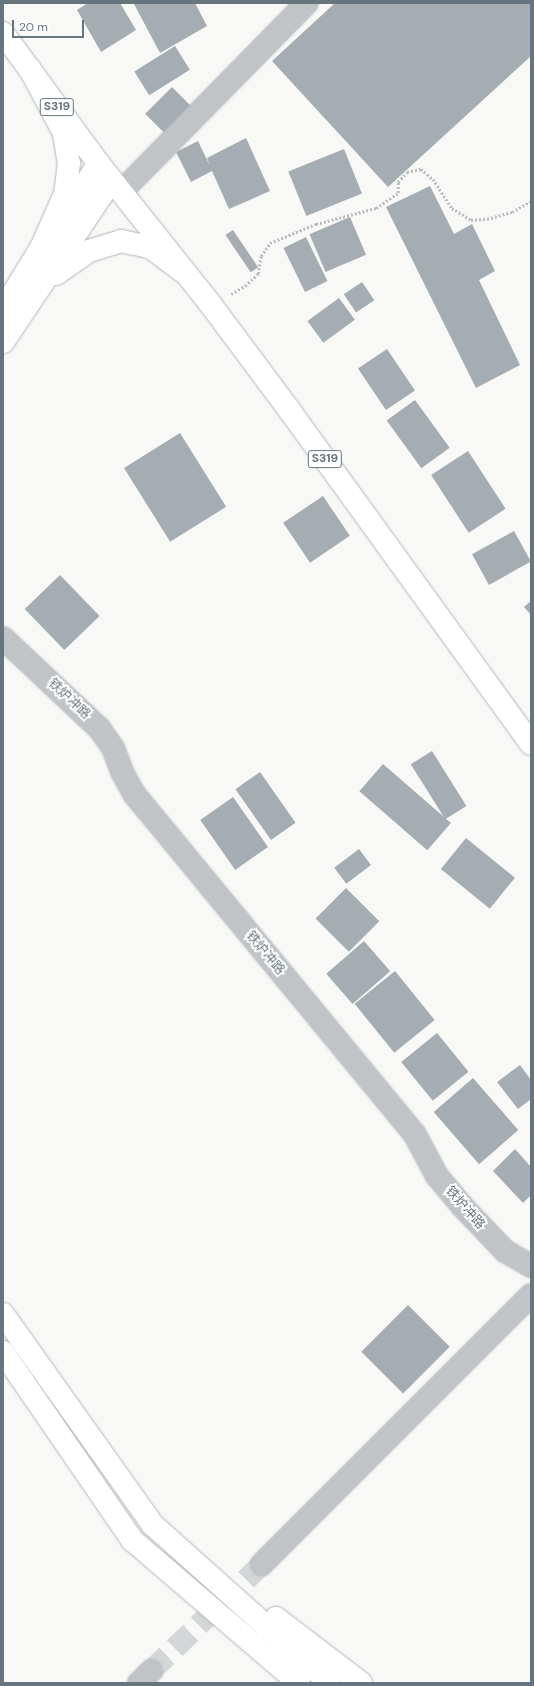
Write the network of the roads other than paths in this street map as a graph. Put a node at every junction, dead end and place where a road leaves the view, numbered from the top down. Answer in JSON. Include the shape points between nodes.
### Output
{"nodes":[{"id":1,"x":307,"y":3,"type":"edge"},
{"id":2,"x":3,"y":32,"type":"edge"},
{"id":3,"x":30,"y":69,"type":"junction"},
{"id":4,"x":111,"y":179,"type":"junction"},
{"id":5,"x":42,"y":246,"type":"junction"},
{"id":6,"x":186,"y":274,"type":"junction"},
{"id":7,"x":45,"y":282,"type":"junction"},
{"id":8,"x":3,"y":310,"type":"edge"},
{"id":9,"x":3,"y":342,"type":"edge"},
{"id":10,"x":3,"y":638,"type":"edge"},
{"id":11,"x":531,"y":744,"type":"edge"},
{"id":12,"x":531,"y":1266,"type":"edge"},
{"id":13,"x":531,"y":1296,"type":"edge"},
{"id":14,"x":3,"y":1314,"type":"edge"},
{"id":15,"x":3,"y":1352,"type":"edge"},
{"id":16,"x":153,"y":1525,"type":"junction"},
{"id":17,"x":132,"y":1540,"type":"junction"},
{"id":18,"x":262,"y":1564,"type":"tunnel mouth"},
{"id":19,"x":281,"y":1683,"type":"edge"},
{"id":20,"x":299,"y":1683,"type":"edge"},
{"id":21,"x":330,"y":1683,"type":"edge"},
{"id":22,"x":361,"y":1683,"type":"edge"}],
"edges":[{"from":1,"to":4,"type":"street"},
{"from":2,"to":3,"type":"main road","number":"S319"},
{"from":3,"to":4,"type":"main road","number":"S319"},
{"from":3,"to":5,"type":"main road","via":[[64,133],[69,163],[65,194]]},
{"from":4,"to":5,"type":"main road"},
{"from":4,"to":6,"type":"main road","number":"S319"},
{"from":4,"to":7,"type":"main road"},
{"from":5,"to":8,"type":"main road"},
{"from":6,"to":7,"type":"main road","via":[[150,247],[121,241],[89,251]]},
{"from":6,"to":11,"type":"main road","number":"S319","via":[[290,411]]},
{"from":7,"to":9,"type":"main road"},
{"from":10,"to":12,"type":"street","name":"铁炉冲路","via":[[99,728],[114,748],[122,772],[135,795],[414,1133],[438,1176],[462,1206],[505,1252]]},
{"from":13,"to":18,"type":"street"},
{"from":14,"to":16,"type":"main road"},
{"from":15,"to":17,"type":"main road"},
{"from":16,"to":21,"type":"main road"},
{"from":16,"to":22,"type":"main road"},
{"from":17,"to":19,"type":"main road"},
{"from":17,"to":20,"type":"main road"}]}
